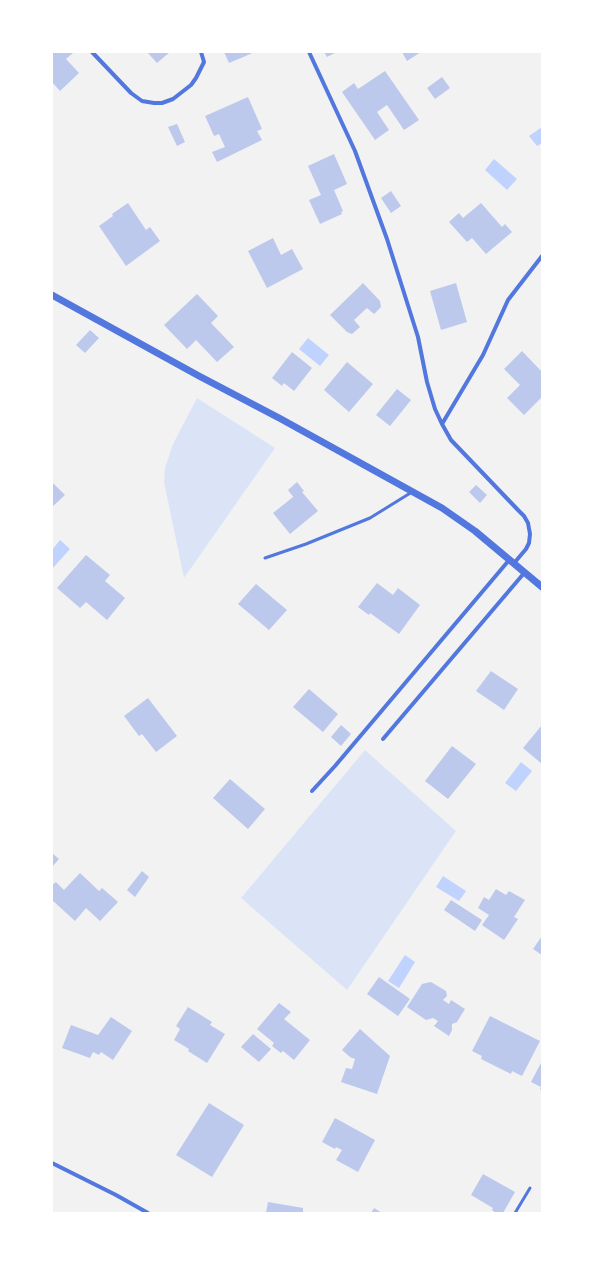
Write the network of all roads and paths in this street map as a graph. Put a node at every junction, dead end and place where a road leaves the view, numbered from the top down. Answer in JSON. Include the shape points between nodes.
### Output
{"nodes":[{"id":1,"x":92,"y":52,"type":"edge"},
{"id":2,"x":201,"y":52,"type":"edge"},
{"id":3,"x":309,"y":52,"type":"edge"},
{"id":4,"x":542,"y":256,"type":"edge"},
{"id":5,"x":52,"y":295,"type":"edge"},
{"id":6,"x":442,"y":424,"type":"junction"},
{"id":7,"x":414,"y":492,"type":"junction"},
{"id":8,"x":265,"y":558,"type":"dead end"},
{"id":9,"x":512,"y":561,"type":"junction"},
{"id":10,"x":525,"y":572,"type":"junction"},
{"id":11,"x":542,"y":587,"type":"edge"},
{"id":12,"x":383,"y":739,"type":"dead end"},
{"id":13,"x":312,"y":791,"type":"dead end"},
{"id":14,"x":52,"y":1163,"type":"edge"},
{"id":15,"x":530,"y":1188,"type":"dead end"},
{"id":16,"x":148,"y":1213,"type":"edge"},
{"id":17,"x":515,"y":1213,"type":"edge"}],
"edges":[{"from":1,"to":2,"type":"street","via":[[131,93],[142,101],[162,103],[173,99],[196,78],[204,62]]},
{"from":3,"to":6,"type":"street","via":[[355,151],[387,239],[418,336],[426,382]]},
{"from":4,"to":6,"type":"street","via":[[508,300],[483,355]]},
{"from":5,"to":7,"type":"street"},
{"from":6,"to":9,"type":"street","via":[[456,445],[524,516],[530,538],[526,549]]},
{"from":7,"to":8,"type":"lane","via":[[370,518]]},
{"from":7,"to":9,"type":"street","via":[[475,530]]},
{"from":9,"to":10,"type":"street"},
{"from":9,"to":13,"type":"street"},
{"from":10,"to":11,"type":"street"},
{"from":10,"to":12,"type":"street"},
{"from":14,"to":16,"type":"street"},
{"from":15,"to":17,"type":"lane"}]}
